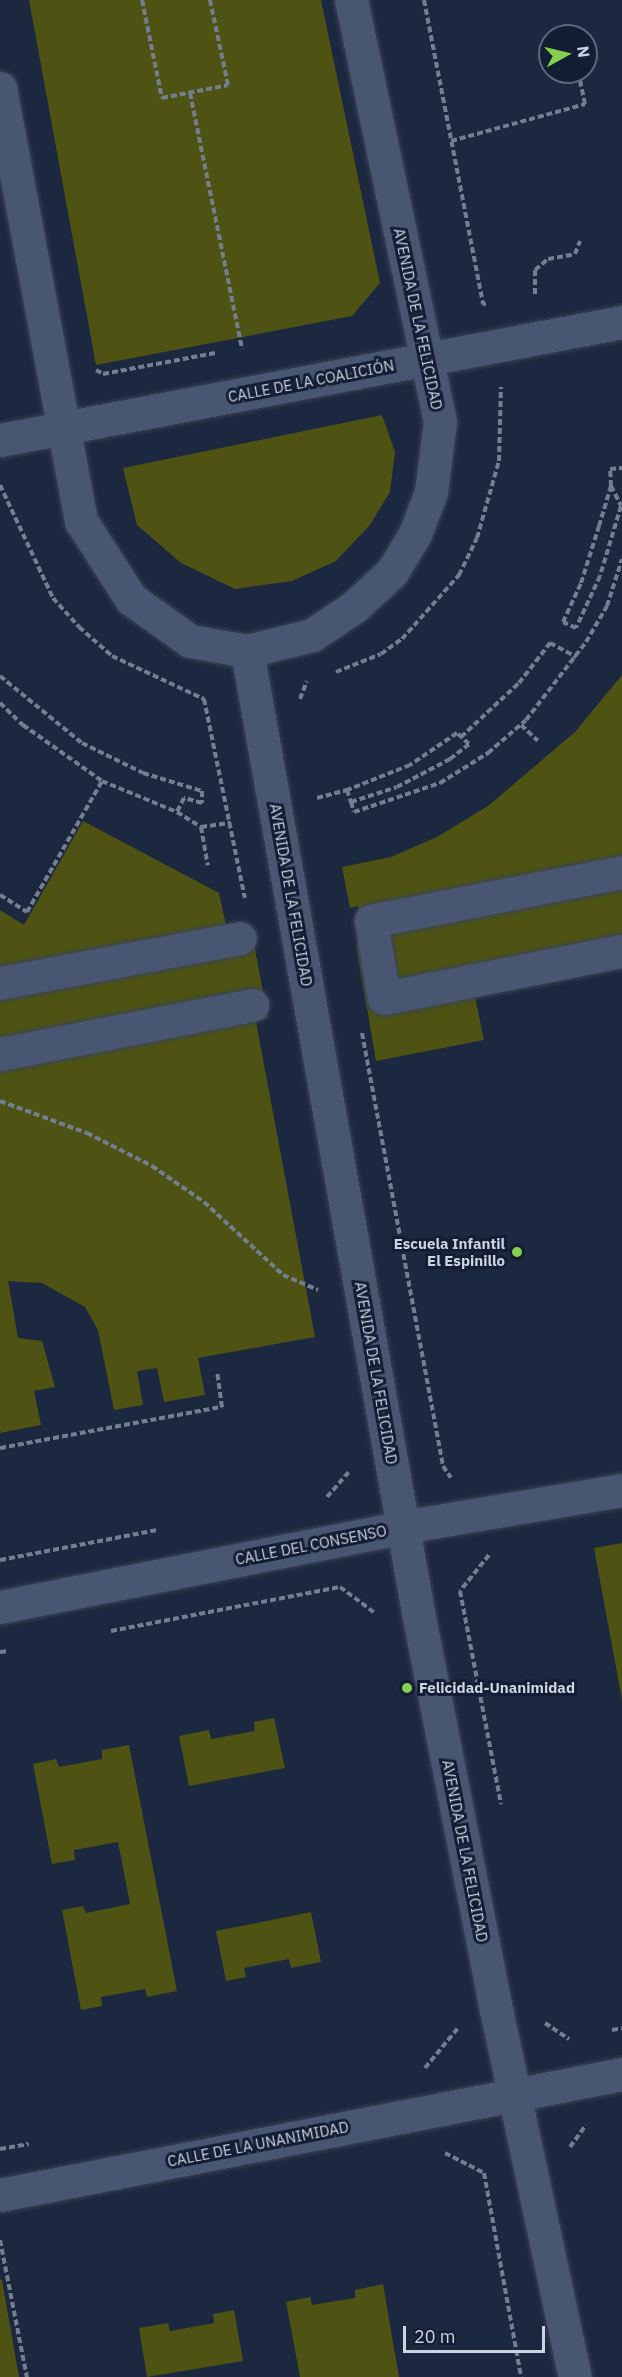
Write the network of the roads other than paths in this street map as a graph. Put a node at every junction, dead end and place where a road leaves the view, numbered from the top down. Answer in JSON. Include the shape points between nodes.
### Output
{"nodes":[{"id":1,"x":351,"y":0,"type":"edge"},
{"id":2,"x":0,"y":88,"type":"edge"},
{"id":3,"x":622,"y":322,"type":"edge"},
{"id":4,"x":424,"y":359,"type":"junction"},
{"id":5,"x":63,"y":428,"type":"junction"},
{"id":6,"x":0,"y":440,"type":"edge"},
{"id":7,"x":247,"y":651,"type":"junction"},
{"id":8,"x":622,"y":872,"type":"edge"},
{"id":9,"x":243,"y":923,"type":"road end"},
{"id":10,"x":622,"y":951,"type":"edge"},
{"id":11,"x":0,"y":983,"type":"edge"},
{"id":12,"x":252,"y":1005,"type":"dead end"},
{"id":13,"x":0,"y":1054,"type":"edge"},
{"id":14,"x":622,"y":1490,"type":"edge"},
{"id":15,"x":403,"y":1527,"type":"junction"},
{"id":16,"x":0,"y":1607,"type":"edge"},
{"id":17,"x":622,"y":2074,"type":"edge"},
{"id":18,"x":515,"y":2093,"type":"junction"},
{"id":19,"x":0,"y":2196,"type":"edge"},
{"id":20,"x":574,"y":2377,"type":"edge"}],
"edges":[{"from":1,"to":4,"type":"street","name":"AVENIDA DE LA FELICIDAD"},
{"from":2,"to":5,"type":"street","name":"AVENIDA DE LA FELICIDAD"},
{"from":3,"to":4,"type":"street","name":"CALLE DE LA COALICIÓN"},
{"from":4,"to":5,"type":"street","name":"CALLE DE LA COALICIÓN"},
{"from":4,"to":7,"type":"street","name":"AVENIDA DE LA FELICIDAD","via":[[440,422],[431,492],[415,534],[392,572],[354,607],[312,635]]},
{"from":5,"to":6,"type":"street","name":"CALLE DE LA COALICIÓN"},
{"from":5,"to":7,"type":"street","name":"AVENIDA DE LA FELICIDAD","via":[[81,521],[131,599],[190,641]]},
{"from":7,"to":15,"type":"street","name":"AVENIDA DE LA FELICIDAD"},
{"from":8,"to":10,"type":"street","via":[[371,921],[366,947],[384,998]]},
{"from":9,"to":11,"type":"street"},
{"from":12,"to":13,"type":"street"},
{"from":14,"to":15,"type":"street","name":"CALLE DEL CONSENSO"},
{"from":15,"to":16,"type":"street","name":"CALLE DEL CONSENSO"},
{"from":15,"to":18,"type":"street","name":"AVENIDA DE LA FELICIDAD"},
{"from":17,"to":18,"type":"street","name":"CALLE DE LA UNANIMIDAD"},
{"from":18,"to":19,"type":"street","name":"CALLE DE LA UNANIMIDAD"},
{"from":18,"to":20,"type":"street"}]}
